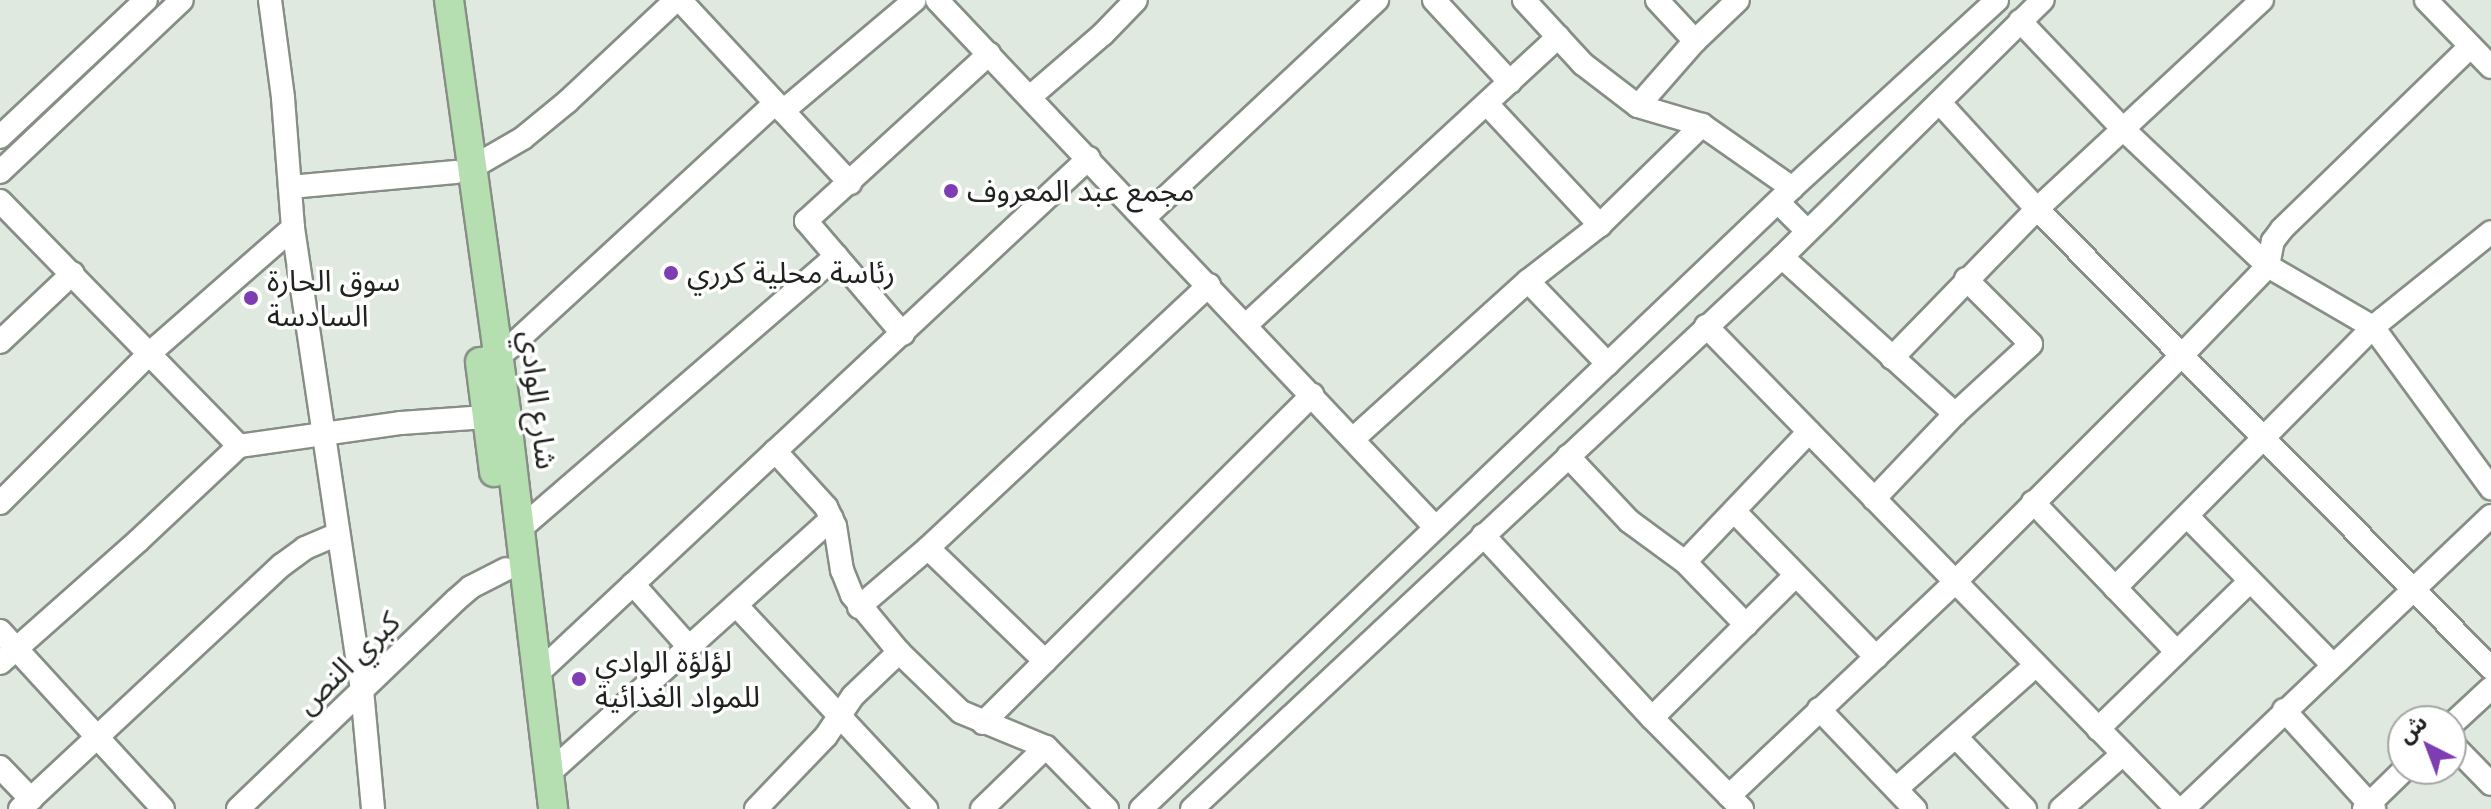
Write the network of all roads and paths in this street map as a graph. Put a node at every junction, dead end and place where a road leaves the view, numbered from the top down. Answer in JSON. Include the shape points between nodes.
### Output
{"nodes":[{"id":1,"x":146,"y":0,"type":"edge"},
{"id":2,"x":182,"y":0,"type":"edge"},
{"id":3,"x":270,"y":0,"type":"edge"},
{"id":4,"x":435,"y":0,"type":"edge"},
{"id":5,"x":449,"y":0,"type":"edge"},
{"id":6,"x":678,"y":0,"type":"edge"},
{"id":7,"x":915,"y":0,"type":"edge"},
{"id":8,"x":937,"y":0,"type":"edge"},
{"id":9,"x":1136,"y":0,"type":"edge"},
{"id":10,"x":1377,"y":0,"type":"edge"},
{"id":11,"x":1434,"y":0,"type":"edge"},
{"id":12,"x":1524,"y":0,"type":"edge"},
{"id":13,"x":1657,"y":0,"type":"edge"},
{"id":14,"x":1738,"y":0,"type":"edge"},
{"id":15,"x":1997,"y":0,"type":"edge"},
{"id":16,"x":2043,"y":0,"type":"edge"},
{"id":17,"x":2262,"y":0,"type":"edge"},
{"id":18,"x":2426,"y":0,"type":"edge"},
{"id":19,"x":2020,"y":21,"type":"junction"},
{"id":20,"x":1558,"y":37,"type":"junction"},
{"id":21,"x":1695,"y":41,"type":"junction"},
{"id":22,"x":2470,"y":47,"type":"junction"},
{"id":23,"x":989,"y":54,"type":"junction"},
{"id":24,"x":2491,"y":67,"type":"edge"},
{"id":25,"x":1510,"y":82,"type":"junction"},
{"id":26,"x":1030,"y":97,"type":"junction"},
{"id":27,"x":1487,"y":104,"type":"junction"},
{"id":28,"x":1941,"y":104,"type":"junction"},
{"id":29,"x":1638,"y":106,"type":"junction"},
{"id":30,"x":779,"y":107,"type":"junction"},
{"id":31,"x":1702,"y":125,"type":"junction"},
{"id":32,"x":2122,"y":128,"type":"junction"},
{"id":33,"x":0,"y":137,"type":"edge"},
{"id":34,"x":1089,"y":158,"type":"junction"},
{"id":35,"x":464,"y":169,"type":"junction"},
{"id":36,"x":0,"y":172,"type":"edge"},
{"id":37,"x":850,"y":183,"type":"junction"},
{"id":38,"x":290,"y":187,"type":"junction"},
{"id":39,"x":1785,"y":195,"type":"junction"},
{"id":40,"x":0,"y":201,"type":"edge"},
{"id":41,"x":2037,"y":209,"type":"junction"},
{"id":42,"x":1145,"y":217,"type":"junction"},
{"id":43,"x":1600,"y":225,"type":"junction"},
{"id":44,"x":293,"y":228,"type":"junction"},
{"id":45,"x":1807,"y":231,"type":"junction"},
{"id":46,"x":2488,"y":238,"type":"edge"},
{"id":47,"x":836,"y":256,"type":"junction"},
{"id":48,"x":1782,"y":257,"type":"junction"},
{"id":49,"x":2268,"y":266,"type":"junction"},
{"id":50,"x":73,"y":273,"type":"junction"},
{"id":51,"x":1966,"y":279,"type":"junction"},
{"id":52,"x":1528,"y":281,"type":"junction"},
{"id":53,"x":1209,"y":285,"type":"junction"},
{"id":54,"x":1246,"y":325,"type":"junction"},
{"id":55,"x":1706,"y":326,"type":"junction"},
{"id":56,"x":2373,"y":327,"type":"junction"},
{"id":57,"x":903,"y":334,"type":"junction"},
{"id":58,"x":0,"y":342,"type":"edge"},
{"id":59,"x":150,"y":353,"type":"junction"},
{"id":60,"x":2183,"y":354,"type":"junction"},
{"id":61,"x":489,"y":358,"type":"junction"},
{"id":62,"x":1892,"y":358,"type":"junction"},
{"id":63,"x":1608,"y":364,"type":"junction"},
{"id":64,"x":1312,"y":395,"type":"junction"},
{"id":65,"x":1955,"y":414,"type":"junction"},
{"id":66,"x":486,"y":417,"type":"junction"},
{"id":67,"x":1809,"y":432,"type":"junction"},
{"id":68,"x":321,"y":433,"type":"junction"},
{"id":69,"x":1353,"y":439,"type":"junction"},
{"id":70,"x":2265,"y":440,"type":"junction"},
{"id":71,"x":239,"y":446,"type":"junction"},
{"id":72,"x":775,"y":451,"type":"junction"},
{"id":73,"x":1568,"y":456,"type":"junction"},
{"id":74,"x":2491,"y":488,"type":"edge"},
{"id":75,"x":1874,"y":499,"type":"junction"},
{"id":76,"x":2033,"y":502,"type":"junction"},
{"id":77,"x":0,"y":503,"type":"edge"},
{"id":78,"x":1734,"y":511,"type":"junction"},
{"id":79,"x":2491,"y":516,"type":"edge"},
{"id":80,"x":2188,"y":517,"type":"junction"},
{"id":81,"x":832,"y":518,"type":"junction"},
{"id":82,"x":520,"y":529,"type":"junction"},
{"id":83,"x":1429,"y":534,"type":"junction"},
{"id":84,"x":336,"y":535,"type":"junction"},
{"id":85,"x":1483,"y":535,"type":"junction"},
{"id":86,"x":928,"y":548,"type":"junction"},
{"id":87,"x":1685,"y":562,"type":"junction"},
{"id":88,"x":1450,"y":564,"type":"junction"},
{"id":89,"x":506,"y":569,"type":"junction"},
{"id":90,"x":1795,"y":576,"type":"junction"},
{"id":91,"x":2250,"y":581,"type":"junction"},
{"id":92,"x":1955,"y":582,"type":"junction"},
{"id":93,"x":633,"y":584,"type":"junction"},
{"id":94,"x":2115,"y":588,"type":"junction"},
{"id":95,"x":2414,"y":589,"type":"junction"},
{"id":96,"x":736,"y":605,"type":"junction"},
{"id":97,"x":859,"y":607,"type":"junction"},
{"id":98,"x":1746,"y":625,"type":"junction"},
{"id":99,"x":0,"y":631,"type":"edge"},
{"id":100,"x":689,"y":647,"type":"junction"},
{"id":101,"x":899,"y":652,"type":"junction"},
{"id":102,"x":2177,"y":652,"type":"junction"},
{"id":103,"x":8,"y":656,"type":"edge"},
{"id":104,"x":1876,"y":657,"type":"junction"},
{"id":105,"x":1045,"y":661,"type":"junction"},
{"id":106,"x":2036,"y":665,"type":"junction"},
{"id":107,"x":2333,"y":665,"type":"junction"},
{"id":108,"x":2491,"y":668,"type":"edge"},
{"id":109,"x":538,"y":673,"type":"junction"},
{"id":110,"x":2491,"y":688,"type":"edge"},
{"id":111,"x":362,"y":690,"type":"junction"},
{"id":112,"x":1819,"y":709,"type":"junction"},
{"id":113,"x":2284,"y":710,"type":"junction"},
{"id":114,"x":2467,"y":710,"type":"edge"},
{"id":115,"x":838,"y":715,"type":"junction"},
{"id":116,"x":1652,"y":718,"type":"junction"},
{"id":117,"x":983,"y":723,"type":"junction"},
{"id":118,"x":2098,"y":729,"type":"junction"},
{"id":119,"x":98,"y":736,"type":"junction"},
{"id":120,"x":1956,"y":737,"type":"junction"},
{"id":121,"x":1046,"y":747,"type":"junction"},
{"id":122,"x":2123,"y":754,"type":"junction"},
{"id":123,"x":2467,"y":759,"type":"edge"},
{"id":124,"x":0,"y":767,"type":"edge"},
{"id":125,"x":548,"y":774,"type":"junction"},
{"id":126,"x":2491,"y":784,"type":"edge"},
{"id":127,"x":2390,"y":785,"type":"edge"},
{"id":128,"x":1896,"y":789,"type":"junction"},
{"id":129,"x":1736,"y":802,"type":"edge"},
{"id":130,"x":25,"y":804,"type":"edge"},
{"id":131,"x":2018,"y":807,"type":"edge"},
{"id":132,"x":2369,"y":807,"type":"edge"},
{"id":133,"x":163,"y":809,"type":"edge"},
{"id":134,"x":238,"y":809,"type":"edge"},
{"id":135,"x":373,"y":809,"type":"edge"},
{"id":136,"x":537,"y":809,"type":"edge"},
{"id":137,"x":553,"y":809,"type":"edge"},
{"id":138,"x":756,"y":809,"type":"edge"},
{"id":139,"x":926,"y":809,"type":"edge"},
{"id":140,"x":982,"y":809,"type":"edge"},
{"id":141,"x":1107,"y":809,"type":"edge"},
{"id":142,"x":1141,"y":809,"type":"edge"},
{"id":143,"x":1192,"y":809,"type":"edge"},
{"id":144,"x":1915,"y":809,"type":"edge"},
{"id":145,"x":2061,"y":809,"type":"edge"},
{"id":146,"x":2177,"y":809,"type":"edge"},
{"id":147,"x":2183,"y":809,"type":"edge"}],
"edges":[{"from":1,"to":33,"type":"street"},
{"from":2,"to":36,"type":"street"},
{"from":3,"to":38,"type":"street"},
{"from":4,"to":35,"type":"main road","name":"شارع الوادي"},
{"from":5,"to":35,"type":"main road","name":"شارع الوادي"},
{"from":6,"to":30,"type":"street"},
{"from":6,"to":35,"type":"street","via":[[523,138]]},
{"from":7,"to":30,"type":"street"},
{"from":8,"to":23,"type":"street"},
{"from":9,"to":26,"type":"street"},
{"from":10,"to":42,"type":"street"},
{"from":11,"to":25,"type":"street"},
{"from":12,"to":20,"type":"street"},
{"from":13,"to":21,"type":"street"},
{"from":14,"to":21,"type":"street"},
{"from":15,"to":39,"type":"street"},
{"from":16,"to":19,"type":"street"},
{"from":17,"to":32,"type":"street"},
{"from":18,"to":22,"type":"street"},
{"from":19,"to":28,"type":"street"},
{"from":19,"to":32,"type":"street"},
{"from":20,"to":25,"type":"street"},
{"from":20,"to":29,"type":"street","via":[[1583,64]]},
{"from":21,"to":29,"type":"street"},
{"from":22,"to":24,"type":"street"},
{"from":22,"to":49,"type":"street","via":[[2282,229],[2273,241]]},
{"from":23,"to":26,"type":"street"},
{"from":23,"to":37,"type":"street"},
{"from":25,"to":27,"type":"street"},
{"from":26,"to":34,"type":"street"},
{"from":27,"to":43,"type":"street"},
{"from":27,"to":54,"type":"street"},
{"from":28,"to":41,"type":"street"},
{"from":28,"to":45,"type":"street"},
{"from":29,"to":31,"type":"street"},
{"from":30,"to":37,"type":"street"},
{"from":30,"to":61,"type":"street"},
{"from":31,"to":39,"type":"street"},
{"from":31,"to":43,"type":"street"},
{"from":32,"to":41,"type":"street"},
{"from":32,"to":49,"type":"street"},
{"from":34,"to":42,"type":"street"},
{"from":34,"to":57,"type":"street"},
{"from":35,"to":38,"type":"street"},
{"from":35,"to":61,"type":"main road","name":"شارع الوادي"},
{"from":37,"to":47,"type":"street","via":[[806,221]]},
{"from":38,"to":44,"type":"street"},
{"from":39,"to":45,"type":"street"},
{"from":39,"to":63,"type":"street"},
{"from":40,"to":50,"type":"street"},
{"from":41,"to":51,"type":"street"},
{"from":41,"to":60,"type":"street"},
{"from":42,"to":53,"type":"street"},
{"from":43,"to":52,"type":"street"},
{"from":44,"to":59,"type":"street"},
{"from":44,"to":68,"type":"street"},
{"from":45,"to":48,"type":"street"},
{"from":46,"to":56,"type":"street"},
{"from":47,"to":57,"type":"street"},
{"from":47,"to":82,"type":"street"},
{"from":48,"to":55,"type":"street"},
{"from":48,"to":62,"type":"street"},
{"from":49,"to":56,"type":"street"},
{"from":49,"to":60,"type":"street"},
{"from":50,"to":58,"type":"street"},
{"from":50,"to":59,"type":"street"},
{"from":51,"to":62,"type":"street"},
{"from":51,"to":65,"type":"street","via":[[2031,344]]},
{"from":52,"to":63,"type":"street"},
{"from":52,"to":69,"type":"street"},
{"from":53,"to":54,"type":"street"},
{"from":53,"to":86,"type":"street"},
{"from":54,"to":64,"type":"street"},
{"from":55,"to":67,"type":"street"},
{"from":55,"to":73,"type":"street"},
{"from":56,"to":70,"type":"street"},
{"from":56,"to":74,"type":"street"},
{"from":57,"to":72,"type":"street"},
{"from":59,"to":71,"type":"street"},
{"from":59,"to":77,"type":"street"},
{"from":60,"to":70,"type":"street"},
{"from":60,"to":76,"type":"street"},
{"from":61,"to":66,"type":"main road","name":"شارع الوادي"},
{"from":61,"to":82,"type":"main road","name":"شارع الوادي"},
{"from":62,"to":65,"type":"street"},
{"from":63,"to":83,"type":"street"},
{"from":64,"to":69,"type":"street"},
{"from":64,"to":105,"type":"street"},
{"from":65,"to":75,"type":"street"},
{"from":66,"to":68,"type":"street"},
{"from":66,"to":89,"type":"main road","name":"شارع الوادي"},
{"from":67,"to":75,"type":"street"},
{"from":67,"to":78,"type":"street"},
{"from":68,"to":71,"type":"street"},
{"from":68,"to":84,"type":"street"},
{"from":69,"to":83,"type":"street"},
{"from":70,"to":80,"type":"street"},
{"from":70,"to":95,"type":"street"},
{"from":71,"to":103,"type":"street"},
{"from":72,"to":81,"type":"street"},
{"from":72,"to":93,"type":"street"},
{"from":73,"to":85,"type":"street"},
{"from":73,"to":87,"type":"street","via":[[1629,521]]},
{"from":75,"to":92,"type":"street"},
{"from":76,"to":92,"type":"street"},
{"from":76,"to":94,"type":"street"},
{"from":78,"to":87,"type":"street"},
{"from":78,"to":90,"type":"street"},
{"from":79,"to":95,"type":"street"},
{"from":80,"to":91,"type":"street"},
{"from":80,"to":94,"type":"street"},
{"from":81,"to":96,"type":"street"},
{"from":81,"to":97,"type":"street","via":[[842,570]]},
{"from":82,"to":109,"type":"main road","name":"شارع الوادي"},
{"from":83,"to":88,"type":"street"},
{"from":83,"to":142,"type":"street"},
{"from":84,"to":111,"type":"street"},
{"from":84,"to":119,"type":"street","via":[[282,565]]},
{"from":85,"to":88,"type":"street"},
{"from":85,"to":116,"type":"street"},
{"from":86,"to":97,"type":"street"},
{"from":86,"to":105,"type":"street"},
{"from":87,"to":98,"type":"street"},
{"from":88,"to":143,"type":"street"},
{"from":89,"to":111,"type":"street","name":"كبري النص","via":[[471,587]]},
{"from":89,"to":136,"type":"main road","name":"شارع الوادي"},
{"from":90,"to":98,"type":"street"},
{"from":90,"to":104,"type":"street"},
{"from":91,"to":102,"type":"street"},
{"from":91,"to":107,"type":"street"},
{"from":92,"to":104,"type":"street"},
{"from":92,"to":106,"type":"street"},
{"from":93,"to":100,"type":"street"},
{"from":93,"to":109,"type":"street"},
{"from":94,"to":102,"type":"street"},
{"from":95,"to":107,"type":"street"},
{"from":95,"to":108,"type":"street"},
{"from":96,"to":100,"type":"street"},
{"from":96,"to":115,"type":"street"},
{"from":97,"to":101,"type":"street"},
{"from":98,"to":116,"type":"street"},
{"from":99,"to":103,"type":"street"},
{"from":100,"to":125,"type":"street"},
{"from":101,"to":115,"type":"street"},
{"from":101,"to":117,"type":"street","via":[[950,704]]},
{"from":102,"to":118,"type":"street"},
{"from":103,"to":119,"type":"street"},
{"from":104,"to":112,"type":"street"},
{"from":105,"to":117,"type":"street"},
{"from":106,"to":118,"type":"street"},
{"from":106,"to":120,"type":"street"},
{"from":107,"to":113,"type":"street"},
{"from":109,"to":125,"type":"main road","name":"شارع الوادي"},
{"from":110,"to":114,"type":"street"},
{"from":111,"to":134,"type":"street","name":"كبري النص"},
{"from":111,"to":135,"type":"street"},
{"from":112,"to":128,"type":"street"},
{"from":112,"to":129,"type":"street"},
{"from":113,"to":132,"type":"street"},
{"from":113,"to":147,"type":"street"},
{"from":115,"to":138,"type":"street","via":[[826,736]]},
{"from":115,"to":139,"type":"street"},
{"from":116,"to":129,"type":"street"},
{"from":117,"to":121,"type":"street"},
{"from":118,"to":122,"type":"street"},
{"from":119,"to":130,"type":"street"},
{"from":119,"to":133,"type":"street"},
{"from":120,"to":128,"type":"street"},
{"from":120,"to":131,"type":"street"},
{"from":121,"to":140,"type":"street"},
{"from":121,"to":141,"type":"street"},
{"from":122,"to":145,"type":"street"},
{"from":122,"to":146,"type":"street"},
{"from":123,"to":126,"type":"street"},
{"from":124,"to":130,"type":"street"},
{"from":125,"to":137,"type":"main road","name":"شارع الوادي"},
{"from":127,"to":132,"type":"street"},
{"from":128,"to":144,"type":"street"}]}
